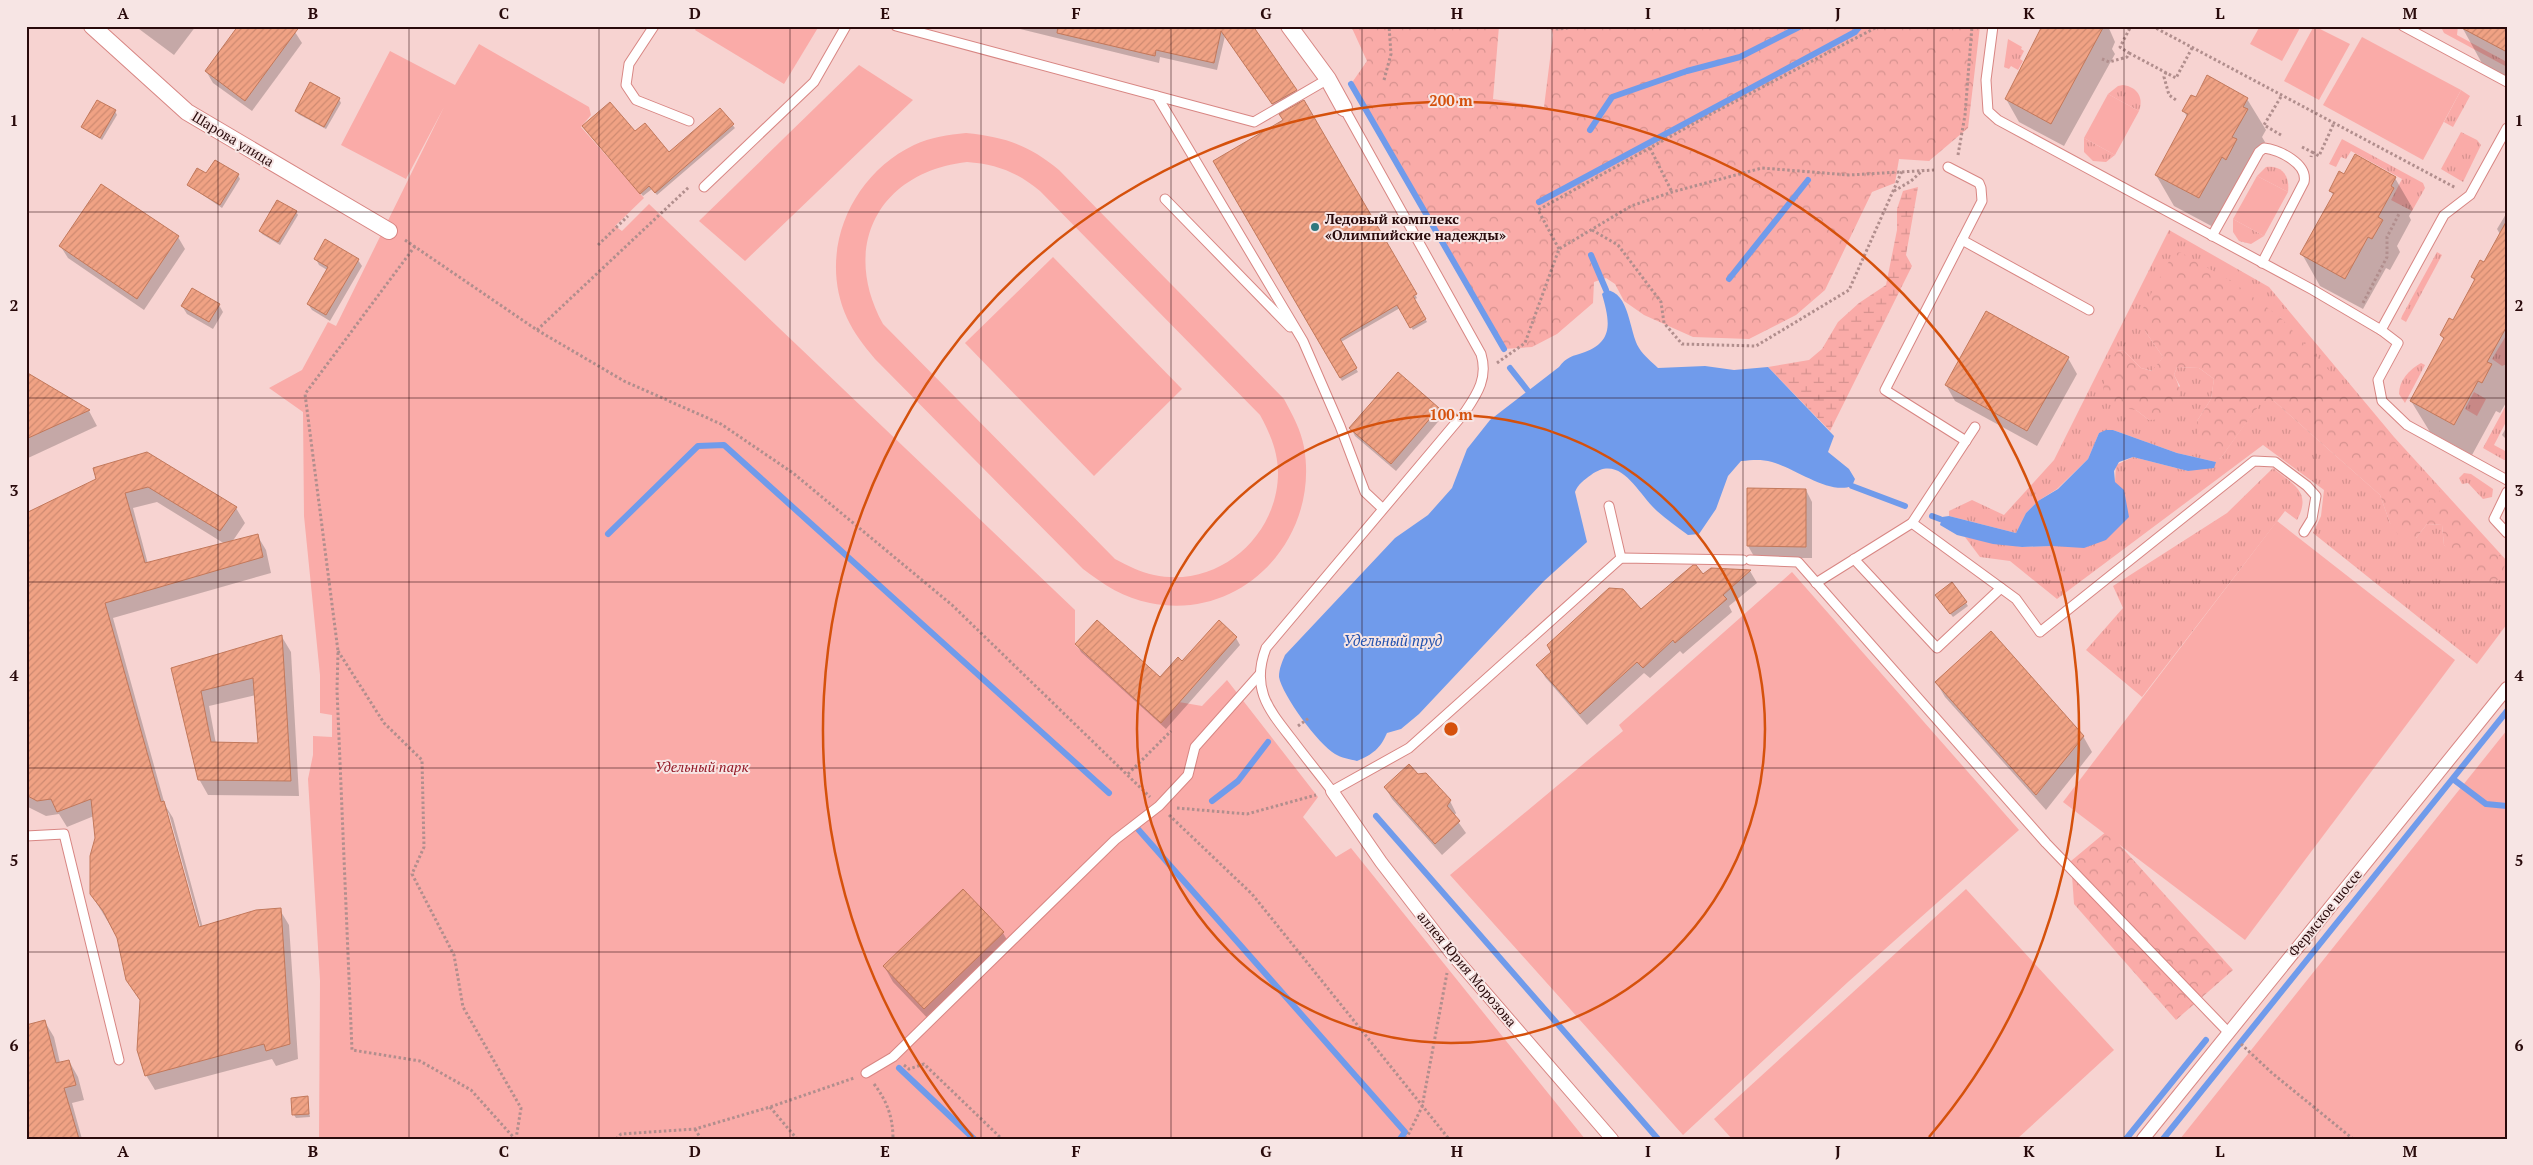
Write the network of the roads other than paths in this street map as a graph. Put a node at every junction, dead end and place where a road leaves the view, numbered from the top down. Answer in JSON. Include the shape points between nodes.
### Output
{"nodes":[{"id":1,"x":92,"y":26,"type":"edge"},
{"id":2,"x":654,"y":26,"type":"edge"},
{"id":3,"x":846,"y":26,"type":"edge"},
{"id":4,"x":896,"y":26,"type":"edge"},
{"id":5,"x":1288,"y":26,"type":"edge"},
{"id":6,"x":1993,"y":26,"type":"edge"},
{"id":7,"x":2403,"y":26,"type":"edge"},
{"id":8,"x":1328,"y":79,"type":"junction"},
{"id":9,"x":2507,"y":82,"type":"edge"},
{"id":10,"x":1157,"y":96,"type":"junction"},
{"id":11,"x":1344,"y":108,"type":"joint"},
{"id":12,"x":689,"y":121,"type":"dead end"},
{"id":13,"x":2507,"y":128,"type":"edge"},
{"id":14,"x":1948,"y":167,"type":"road end"},
{"id":15,"x":704,"y":187,"type":"road end"},
{"id":16,"x":1165,"y":199,"type":"dead end"},
{"id":17,"x":389,"y":232,"type":"road end"},
{"id":18,"x":2212,"y":236,"type":"junction"},
{"id":19,"x":1962,"y":240,"type":"junction"},
{"id":20,"x":2262,"y":262,"type":"junction"},
{"id":21,"x":2089,"y":310,"type":"dead end"},
{"id":22,"x":2381,"y":330,"type":"junction"},
{"id":23,"x":1300,"y":337,"type":"junction"},
{"id":24,"x":1975,"y":427,"type":"dead end"},
{"id":25,"x":1966,"y":441,"type":"junction"},
{"id":26,"x":2507,"y":480,"type":"edge"},
{"id":27,"x":2507,"y":492,"type":"edge"},
{"id":28,"x":1609,"y":506,"type":"dead end"},
{"id":29,"x":1382,"y":508,"type":"junction"},
{"id":30,"x":1912,"y":523,"type":"junction"},
{"id":31,"x":2304,"y":532,"type":"dead end"},
{"id":32,"x":2507,"y":533,"type":"edge"},
{"id":33,"x":1621,"y":558,"type":"junction"},
{"id":34,"x":1854,"y":559,"type":"junction"},
{"id":35,"x":1816,"y":583,"type":"junction"},
{"id":36,"x":2001,"y":588,"type":"junction"},
{"id":37,"x":1260,"y":674,"type":"junction"},
{"id":38,"x":2507,"y":688,"type":"edge"},
{"id":39,"x":1332,"y":791,"type":"junction"},
{"id":40,"x":26,"y":836,"type":"edge"},
{"id":41,"x":2228,"y":1032,"type":"junction"},
{"id":42,"x":119,"y":1060,"type":"dead end"},
{"id":43,"x":866,"y":1073,"type":"road end"},
{"id":44,"x":1612,"y":1139,"type":"edge"},
{"id":45,"x":2143,"y":1139,"type":"edge"}],
"edges":[{"from":1,"to":17,"type":"street","name":"Шарова улица","via":[[187,112]]},
{"from":2,"to":12,"type":"lane","via":[[629,64],[626,85],[636,100]]},
{"from":3,"to":15,"type":"lane","via":[[814,82]]},
{"from":4,"to":10,"type":"lane"},
{"from":5,"to":8,"type":"street"},
{"from":6,"to":18,"type":"lane","via":[[1986,80],[1988,111],[2009,127]]},
{"from":7,"to":9,"type":"lane"},
{"from":8,"to":10,"type":"lane","via":[[1254,122]]},
{"from":8,"to":11,"type":"street"},
{"from":10,"to":23,"type":"lane"},
{"from":11,"to":29,"type":"lane","via":[[1481,354],[1484,372],[1465,412]]},
{"from":13,"to":22,"type":"lane","via":[[2470,195],[2444,216]]},
{"from":14,"to":19,"type":"lane","via":[[1975,181],[1981,188],[1982,201]]},
{"from":16,"to":23,"type":"lane"},
{"from":18,"to":20,"type":"lane"},
{"from":18,"to":20,"type":"lane","via":[[2259,152],[2264,148],[2272,149],[2303,167],[2306,175]]},
{"from":19,"to":21,"type":"lane"},
{"from":19,"to":25,"type":"lane","via":[[1886,390]]},
{"from":20,"to":22,"type":"lane"},
{"from":22,"to":26,"type":"lane","via":[[2398,343],[2378,380],[2382,401],[2407,425]]},
{"from":23,"to":29,"type":"lane","via":[[1365,492]]},
{"from":24,"to":25,"type":"lane"},
{"from":25,"to":30,"type":"lane"},
{"from":27,"to":32,"type":"lane","via":[[2494,519]]},
{"from":28,"to":33,"type":"lane"},
{"from":29,"to":37,"type":"lane","via":[[1266,648]]},
{"from":30,"to":34,"type":"lane"},
{"from":30,"to":36,"type":"lane"},
{"from":31,"to":36,"type":"lane","via":[[2312,519],[2316,496],[2275,462],[2254,461],[2040,632],[2016,599]]},
{"from":33,"to":35,"type":"lane","via":[[1798,562]]},
{"from":33,"to":39,"type":"lane","via":[[1409,748]]},
{"from":34,"to":35,"type":"lane"},
{"from":34,"to":36,"type":"lane","via":[[1937,648]]},
{"from":35,"to":41,"type":"lane","via":[[2046,843]]},
{"from":37,"to":39,"type":"lane","via":[[1268,709]]},
{"from":37,"to":43,"type":"lane","via":[[1194,747],[1188,776],[1159,806],[1115,840],[893,1057]]},
{"from":38,"to":41,"type":"street","name":"Фермское шоссе"},
{"from":39,"to":44,"type":"street","name":"аллея Юрия Морозова","via":[[1381,862],[1451,953]]},
{"from":40,"to":42,"type":"lane","via":[[64,834]]},
{"from":41,"to":45,"type":"street","name":"Фермское шоссе"}]}
